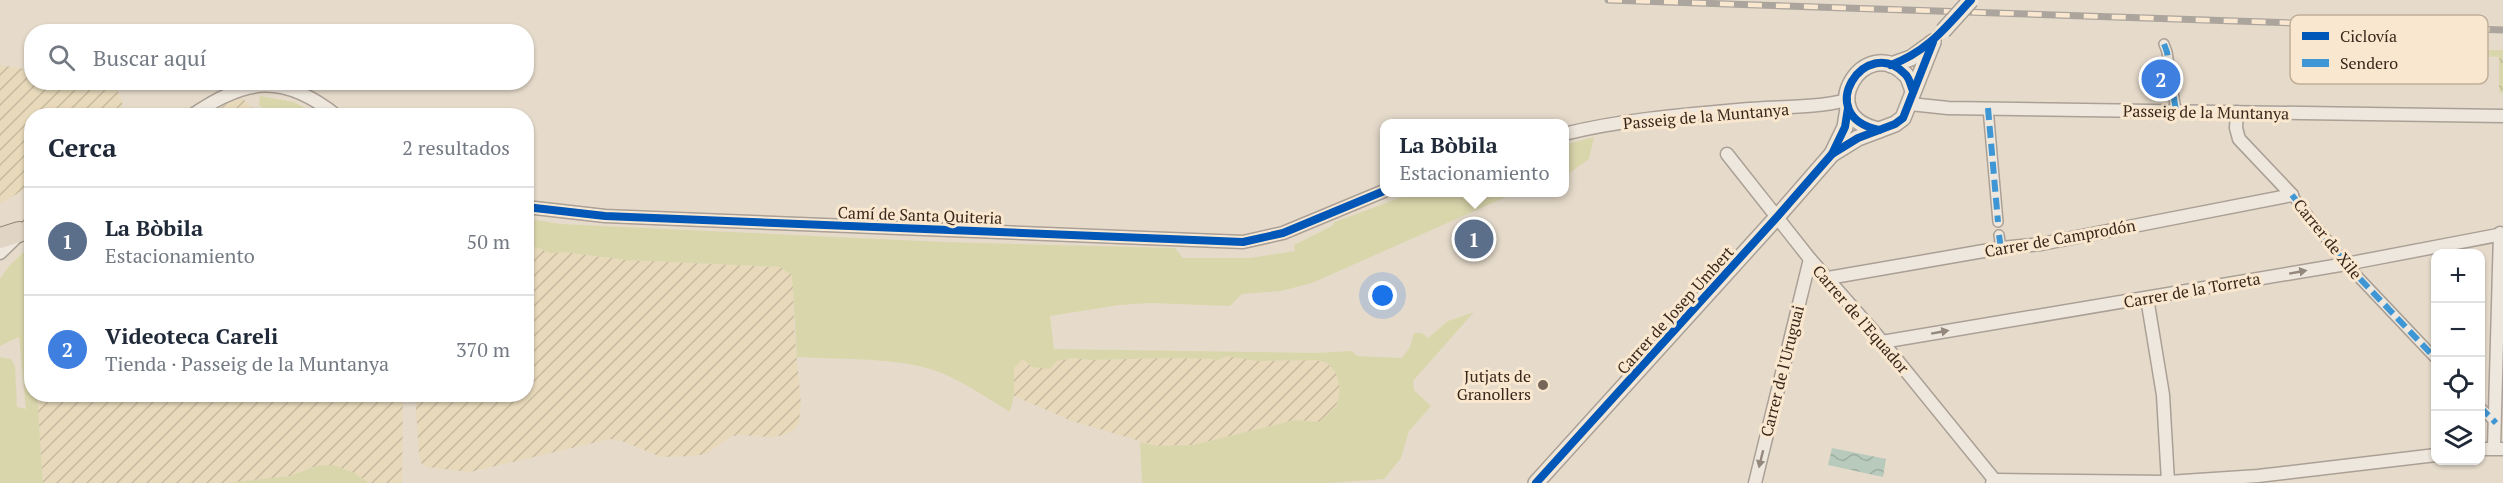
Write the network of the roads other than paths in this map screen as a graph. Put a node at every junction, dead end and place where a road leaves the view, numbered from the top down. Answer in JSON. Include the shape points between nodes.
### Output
{"nodes":[{"id":1,"x":1971,"y":0,"type":"edge"},
{"id":2,"x":1938,"y":36,"type":"junction"},
{"id":3,"x":2164,"y":44,"type":"dead end"},
{"id":4,"x":1891,"y":65,"type":"junction"},
{"id":5,"x":239,"y":90,"type":"edge"},
{"id":6,"x":294,"y":90,"type":"edge"},
{"id":7,"x":1911,"y":97,"type":"junction"},
{"id":8,"x":1848,"y":104,"type":"junction"},
{"id":9,"x":203,"y":108,"type":"edge"},
{"id":10,"x":325,"y":108,"type":"edge"},
{"id":11,"x":1988,"y":108,"type":"junction"},
{"id":12,"x":2176,"y":111,"type":"junction"},
{"id":13,"x":2236,"y":112,"type":"junction"},
{"id":14,"x":2503,"y":116,"type":"edge"},
{"id":15,"x":1879,"y":130,"type":"junction"},
{"id":16,"x":1569,"y":133,"type":"edge"},
{"id":17,"x":1727,"y":154,"type":"dead end"},
{"id":18,"x":1832,"y":154,"type":"junction"},
{"id":19,"x":1380,"y":193,"type":"edge"},
{"id":20,"x":2292,"y":195,"type":"junction"},
{"id":21,"x":534,"y":208,"type":"edge"},
{"id":22,"x":1777,"y":218,"type":"junction"},
{"id":23,"x":1998,"y":222,"type":"dead end"},
{"id":24,"x":24,"y":227,"type":"edge"},
{"id":25,"x":24,"y":228,"type":"edge"},
{"id":26,"x":2502,"y":234,"type":"edge"},
{"id":27,"x":1999,"y":235,"type":"dead end"},
{"id":28,"x":0,"y":238,"type":"edge"},
{"id":29,"x":2001,"y":248,"type":"junction"},
{"id":30,"x":0,"y":253,"type":"edge"},
{"id":31,"x":1810,"y":259,"type":"junction"},
{"id":32,"x":2346,"y":264,"type":"junction"},
{"id":33,"x":1828,"y":278,"type":"junction"},
{"id":34,"x":2147,"y":298,"type":"junction"},
{"id":35,"x":1882,"y":342,"type":"junction"},
{"id":36,"x":2434,"y":357,"type":"edge"},
{"id":37,"x":2485,"y":411,"type":"edge"},
{"id":38,"x":2496,"y":423,"type":"junction"},
{"id":39,"x":2499,"y":448,"type":"edge"},
{"id":40,"x":2431,"y":456,"type":"edge"},
{"id":41,"x":1994,"y":482,"type":"edge"},
{"id":42,"x":2168,"y":482,"type":"edge"},
{"id":43,"x":1536,"y":483,"type":"edge"},
{"id":44,"x":1755,"y":483,"type":"edge"}],
"edges":[{"from":1,"to":2,"type":"street","bridge":true},
{"from":2,"to":4,"type":"street","via":[[1911,57]]},
{"from":2,"to":7,"type":"street"},
{"from":3,"to":12,"type":"street"},
{"from":4,"to":7,"type":"street","via":[[1906,74]]},
{"from":4,"to":8,"type":"street","via":[[1877,63],[1856,74],[1848,87]]},
{"from":5,"to":9,"type":"street"},
{"from":6,"to":10,"type":"street"},
{"from":7,"to":11,"type":"street","name":"Passeig de la Muntanya","via":[[1948,108]]},
{"from":7,"to":15,"type":"street","via":[[1903,118]]},
{"from":8,"to":15,"type":"street","via":[[1856,121]]},
{"from":8,"to":16,"type":"street","name":"Passeig de la Muntanya","via":[[1740,109]]},
{"from":8,"to":18,"type":"street","via":[[1845,126]]},
{"from":11,"to":12,"type":"street","name":"Passeig de la Muntanya"},
{"from":11,"to":23,"type":"street"},
{"from":12,"to":13,"type":"street","name":"Passeig de la Muntanya"},
{"from":13,"to":14,"type":"street","name":"Passeig de la Muntanya"},
{"from":13,"to":20,"type":"street","name":"Carrer de Xile","via":[[2239,139]]},
{"from":15,"to":18,"type":"street"},
{"from":17,"to":22,"type":"street","name":"Carrer de l'Equador"},
{"from":18,"to":22,"type":"street","name":"Carrer de Josep Umbert"},
{"from":19,"to":21,"type":"street","name":"Camí de Santa Quiteria","via":[[1263,239],[1243,242],[605,216]]},
{"from":20,"to":29,"type":"street","name":"Carrer de Camprodón","via":[[2042,244]]},
{"from":20,"to":32,"type":"street","name":"Carrer de Xile"},
{"from":22,"to":31,"type":"street","name":"Carrer de l'Equador"},
{"from":22,"to":43,"type":"street","name":"Carrer de Josep Umbert"},
{"from":24,"to":28,"type":"highway"},
{"from":25,"to":30,"type":"street"},
{"from":26,"to":32,"type":"street","name":"Carrer de la Torreta"},
{"from":26,"to":38,"type":"street"},
{"from":27,"to":29,"type":"street"},
{"from":29,"to":33,"type":"street","name":"Carrer de Camprodón"},
{"from":31,"to":33,"type":"street","name":"Carrer de l'Equador"},
{"from":31,"to":44,"type":"street","name":"Carrer de l'Uruguai","one_way":true},
{"from":34,"to":32,"type":"street","name":"Carrer de la Torreta","one_way":true},
{"from":32,"to":36,"type":"street","name":"Carrer de Xile"},
{"from":33,"to":35,"type":"street","name":"Carrer de l'Equador"},
{"from":35,"to":34,"type":"street","name":"Carrer de la Torreta","one_way":true},
{"from":34,"to":42,"type":"street","via":[[2163,395]]},
{"from":35,"to":41,"type":"street","name":"Carrer de l'Equador"},
{"from":37,"to":38,"type":"street"},
{"from":38,"to":39,"type":"street"},
{"from":40,"to":42,"type":"street","via":[[2258,476]]},
{"from":41,"to":42,"type":"street"}]}
